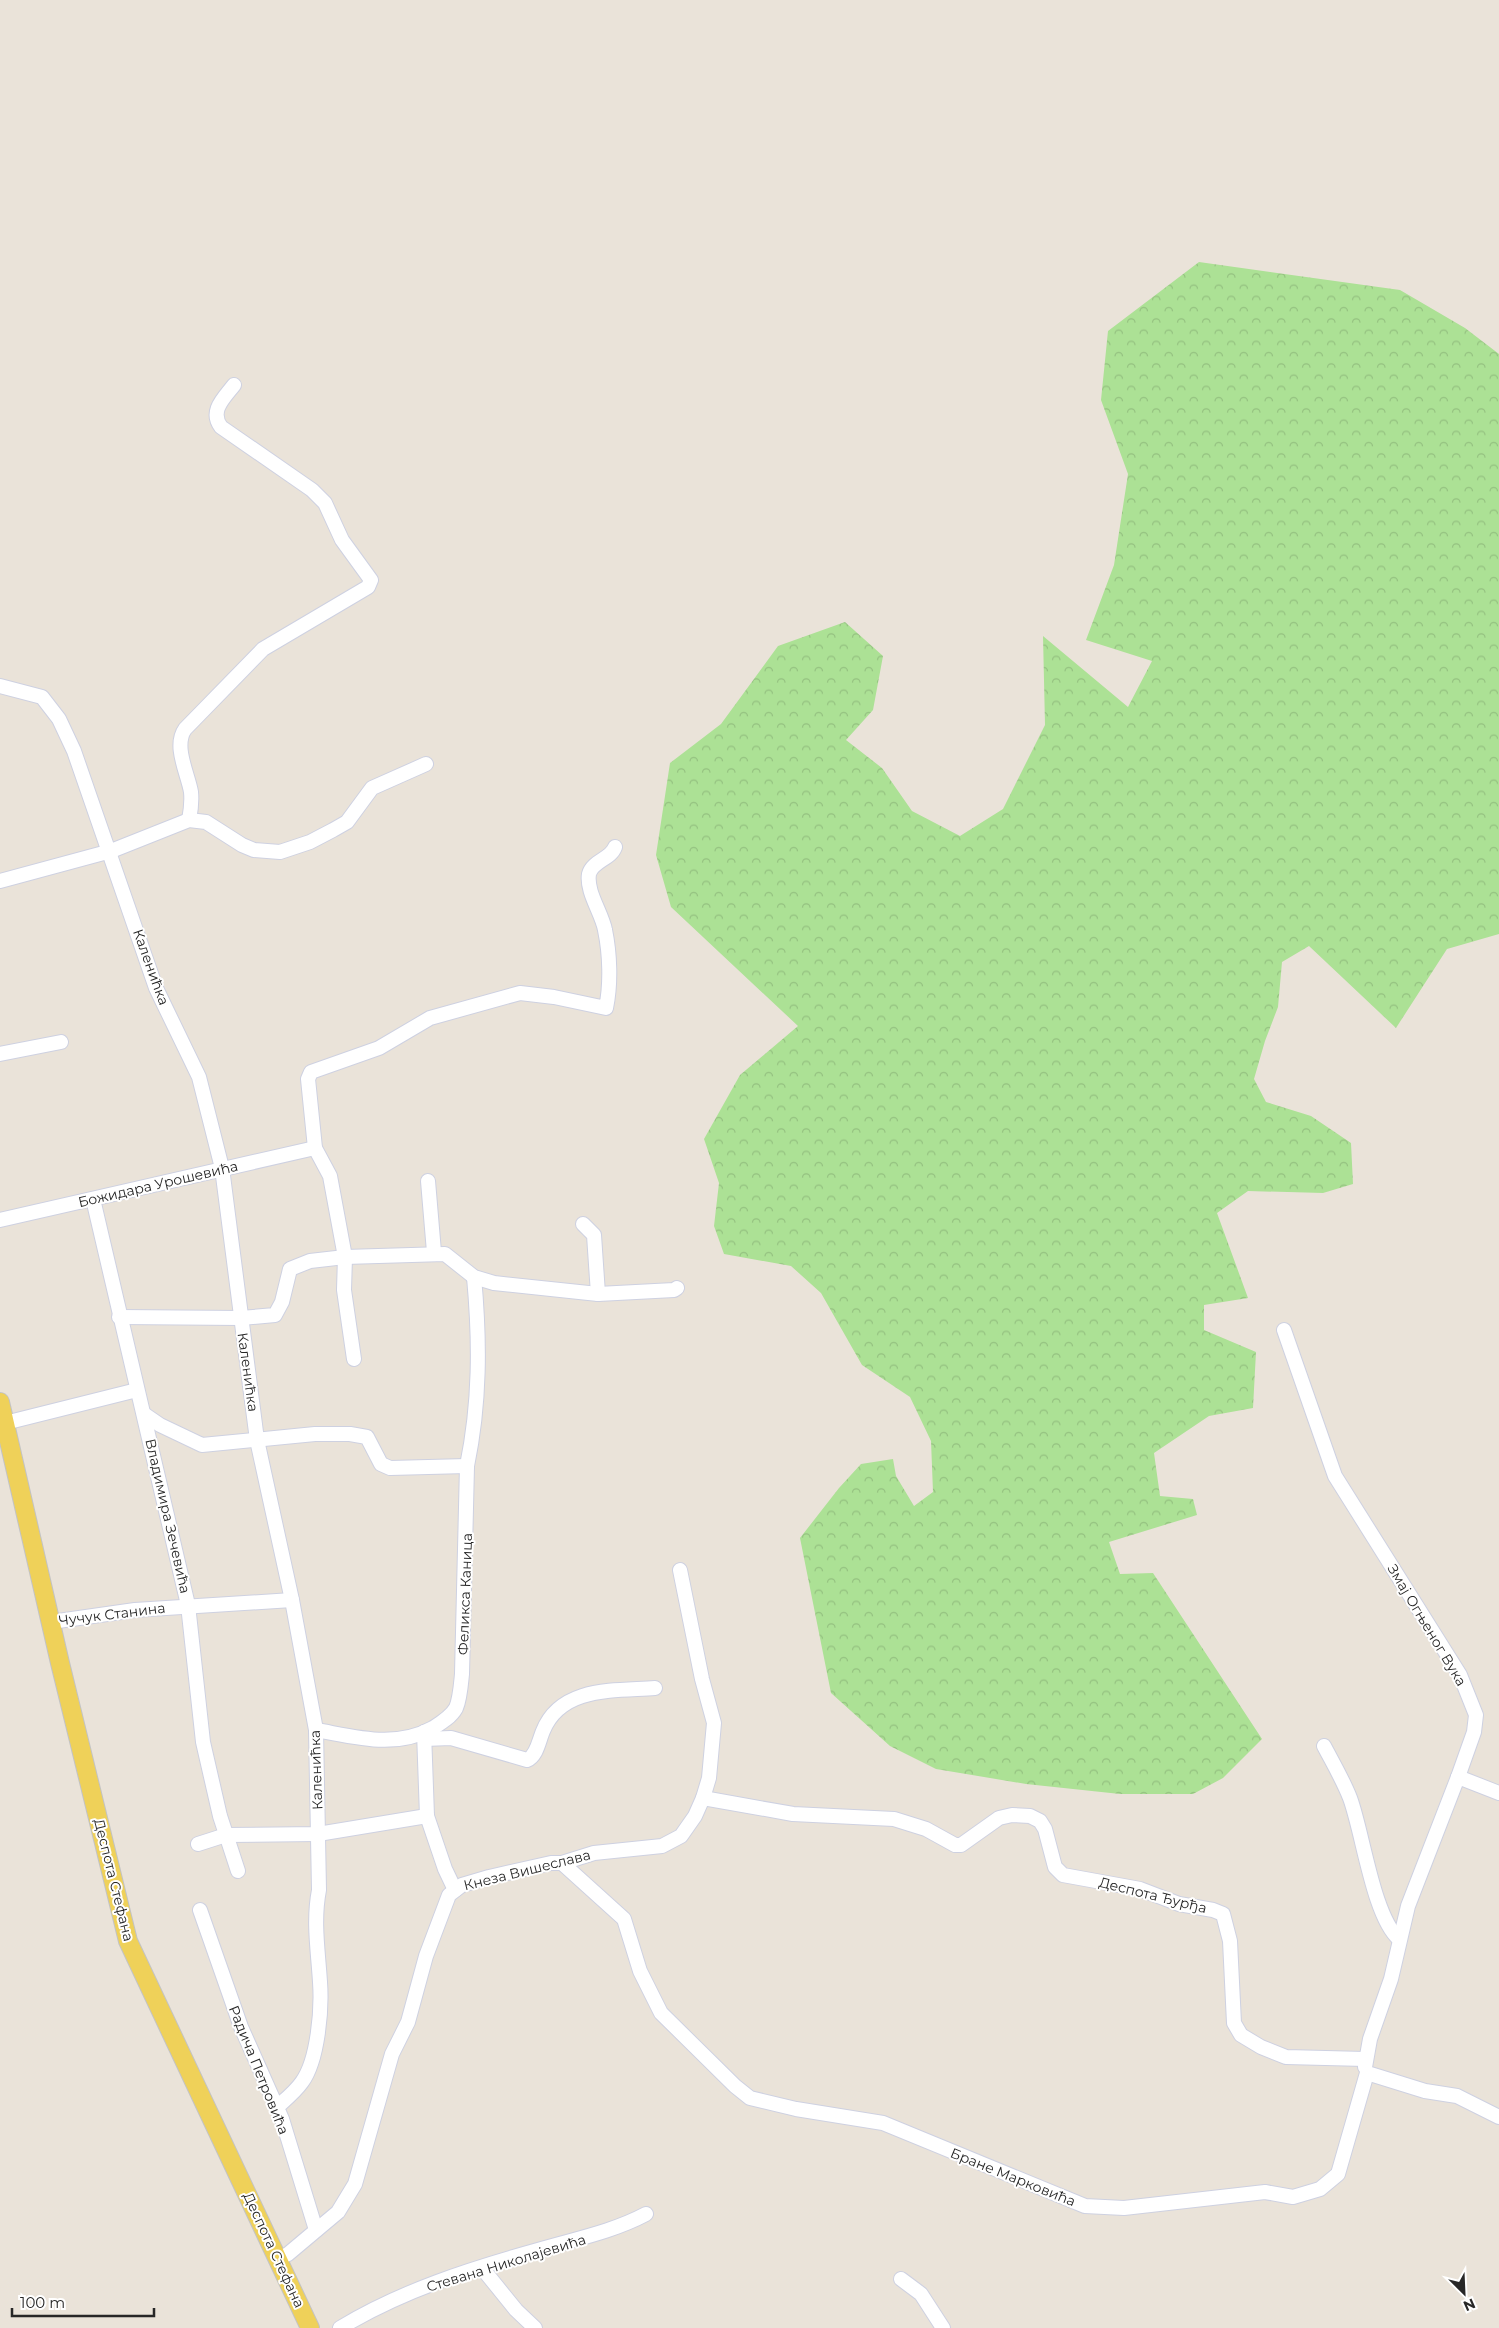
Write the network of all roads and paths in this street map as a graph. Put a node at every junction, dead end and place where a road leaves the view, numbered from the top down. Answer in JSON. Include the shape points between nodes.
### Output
{"nodes":[{"id":1,"x":234,"y":385,"type":"dead end"},
{"id":2,"x":0,"y":686,"type":"edge"},
{"id":3,"x":426,"y":764,"type":"dead end"},
{"id":4,"x":189,"y":820,"type":"junction"},
{"id":5,"x":615,"y":847,"type":"dead end"},
{"id":6,"x":110,"y":851,"type":"junction"},
{"id":7,"x":0,"y":881,"type":"edge"},
{"id":8,"x":61,"y":1042,"type":"dead end"},
{"id":9,"x":0,"y":1054,"type":"edge"},
{"id":10,"x":315,"y":1148,"type":"junction"},
{"id":11,"x":222,"y":1168,"type":"junction"},
{"id":12,"x":428,"y":1181,"type":"dead end"},
{"id":13,"x":93,"y":1199,"type":"junction"},
{"id":14,"x":0,"y":1220,"type":"edge"},
{"id":15,"x":583,"y":1224,"type":"dead end"},
{"id":16,"x":434,"y":1252,"type":"junction"},
{"id":17,"x":345,"y":1257,"type":"junction"},
{"id":18,"x":474,"y":1277,"type":"junction"},
{"id":19,"x":676,"y":1288,"type":"dead end"},
{"id":20,"x":598,"y":1294,"type":"junction"},
{"id":21,"x":119,"y":1317,"type":"junction"},
{"id":22,"x":241,"y":1318,"type":"junction"},
{"id":23,"x":1284,"y":1330,"type":"dead end"},
{"id":24,"x":354,"y":1359,"type":"dead end"},
{"id":25,"x":137,"y":1390,"type":"junction"},
{"id":26,"x":0,"y":1402,"type":"edge"},
{"id":27,"x":144,"y":1414,"type":"junction"},
{"id":28,"x":5,"y":1423,"type":"junction"},
{"id":29,"x":258,"y":1440,"type":"junction"},
{"id":30,"x":467,"y":1466,"type":"junction"},
{"id":31,"x":680,"y":1570,"type":"dead end"},
{"id":32,"x":292,"y":1600,"type":"junction"},
{"id":33,"x":188,"y":1606,"type":"junction"},
{"id":34,"x":51,"y":1622,"type":"junction"},
{"id":35,"x":655,"y":1688,"type":"dead end"},
{"id":36,"x":316,"y":1730,"type":"junction"},
{"id":37,"x":424,"y":1736,"type":"junction"},
{"id":38,"x":1324,"y":1746,"type":"dead end"},
{"id":39,"x":1458,"y":1777,"type":"junction"},
{"id":40,"x":1499,"y":1793,"type":"edge"},
{"id":41,"x":703,"y":1798,"type":"junction"},
{"id":42,"x":427,"y":1816,"type":"junction"},
{"id":43,"x":318,"y":1834,"type":"junction"},
{"id":44,"x":226,"y":1836,"type":"junction"},
{"id":45,"x":198,"y":1844,"type":"dead end"},
{"id":46,"x":562,"y":1863,"type":"junction"},
{"id":47,"x":238,"y":1871,"type":"dead end"},
{"id":48,"x":455,"y":1890,"type":"junction"},
{"id":49,"x":200,"y":1910,"type":"dead end"},
{"id":50,"x":1399,"y":1939,"type":"junction"},
{"id":51,"x":1366,"y":2066,"type":"junction"},
{"id":52,"x":277,"y":2107,"type":"junction"},
{"id":53,"x":1499,"y":2117,"type":"edge"},
{"id":54,"x":646,"y":2214,"type":"dead end"},
{"id":55,"x":316,"y":2230,"type":"junction"},
{"id":56,"x":278,"y":2259,"type":"junction"},
{"id":57,"x":482,"y":2268,"type":"junction"},
{"id":58,"x":901,"y":2279,"type":"dead end"},
{"id":59,"x":310,"y":2328,"type":"edge"},
{"id":60,"x":340,"y":2328,"type":"edge"},
{"id":61,"x":535,"y":2328,"type":"edge"},
{"id":62,"x":943,"y":2328,"type":"edge"}],
"edges":[{"from":1,"to":4,"type":"street","via":[[216,412],[221,427],[312,490],[325,503],[342,540],[371,580],[368,587],[263,649],[185,730],[182,753],[192,800]]},
{"from":2,"to":6,"type":"street","name":"Каленићка","via":[[42,697],[59,719]]},
{"from":3,"to":4,"type":"street","via":[[372,788],[347,822],[310,842],[280,852],[242,846],[206,822]]},
{"from":4,"to":6,"type":"street"},
{"from":5,"to":10,"type":"street","via":[[613,853],[592,868],[589,876],[606,931],[609,976],[606,1008],[520,992],[430,1018],[379,1048],[311,1072],[308,1079]]},
{"from":6,"to":7,"type":"street"},
{"from":6,"to":11,"type":"street","name":"Каленићка","via":[[156,988],[199,1076]]},
{"from":8,"to":9,"type":"street"},
{"from":10,"to":11,"type":"street","name":"Божидара Урошевића"},
{"from":10,"to":17,"type":"street","via":[[330,1176]]},
{"from":11,"to":13,"type":"street","name":"Божидара Урошевића"},
{"from":11,"to":22,"type":"street","name":"Каленићка"},
{"from":12,"to":16,"type":"street"},
{"from":13,"to":14,"type":"street","name":"Божидара Урошевића"},
{"from":13,"to":21,"type":"street","name":"Владимира Зечевића"},
{"from":15,"to":20,"type":"street","via":[[592,1232],[596,1244]]},
{"from":16,"to":17,"type":"street"},
{"from":16,"to":18,"type":"street","via":[[445,1254]]},
{"from":17,"to":22,"type":"street","via":[[310,1261],[290,1269],[282,1302],[274,1315]]},
{"from":17,"to":24,"type":"street","via":[[344,1290]]},
{"from":18,"to":20,"type":"street","via":[[494,1283]]},
{"from":18,"to":30,"type":"street","name":"Феликса Каница","via":[[479,1325],[478,1389]]},
{"from":19,"to":20,"type":"street"},
{"from":21,"to":22,"type":"street"},
{"from":21,"to":25,"type":"street","name":"Владимира Зечевића"},
{"from":22,"to":29,"type":"street","name":"Каленићка"},
{"from":23,"to":39,"type":"street","name":"Змај Огњеног Вука","via":[[1335,1476],[1460,1675],[1473,1704],[1474,1732]]},
{"from":25,"to":27,"type":"street","name":"Владимира Зечевића"},
{"from":25,"to":28,"type":"street"},
{"from":26,"to":28,"type":"main road","name":"Деспота Стефана"},
{"from":27,"to":29,"type":"street","via":[[202,1445]]},
{"from":27,"to":33,"type":"street","name":"Владимира Зечевића"},
{"from":28,"to":34,"type":"main road","name":"Деспота Стефана"},
{"from":29,"to":30,"type":"street","via":[[350,1434],[367,1437],[381,1464],[390,1468]]},
{"from":29,"to":32,"type":"street","name":"Каленићка"},
{"from":30,"to":37,"type":"street","name":"Феликса Каница","via":[[462,1674],[456,1707]]},
{"from":31,"to":41,"type":"street","name":"Кнеза Вишеслава","via":[[714,1723],[709,1778]]},
{"from":32,"to":33,"type":"street","name":"Чучук Станина"},
{"from":32,"to":36,"type":"street","name":"Каленићка"},
{"from":33,"to":34,"type":"street","name":"Чучук Станина"},
{"from":33,"to":44,"type":"street","name":"Владимира Зечевића","via":[[203,1742]]},
{"from":34,"to":56,"type":"main road","name":"Деспота Стефана","via":[[128,1941]]},
{"from":35,"to":37,"type":"street","via":[[600,1691],[564,1703],[551,1716],[532,1757],[527,1760],[451,1738]]},
{"from":36,"to":37,"type":"street","via":[[380,1741]]},
{"from":36,"to":43,"type":"street","name":"Каленићка"},
{"from":37,"to":42,"type":"street"},
{"from":38,"to":50,"type":"street","via":[[1349,1797],[1377,1896],[1392,1931]]},
{"from":39,"to":40,"type":"street"},
{"from":39,"to":50,"type":"street","name":"Змај Огњеног Вука","via":[[1408,1906]]},
{"from":41,"to":46,"type":"street","name":"Кнеза Вишеслава","via":[[681,1836],[672,1842],[662,1846],[594,1853]]},
{"from":41,"to":51,"type":"street","name":"Деспота Ђурђа","via":[[793,1814],[894,1819],[955,1845],[969,1841],[999,1818],[1030,1816],[1040,1821],[1045,1829],[1055,1867],[1063,1875],[1140,1889],[1179,1904],[1223,1914],[1230,1940],[1234,2023],[1241,2035],[1286,2057]]},
{"from":42,"to":43,"type":"street"},
{"from":42,"to":48,"type":"street"},
{"from":43,"to":44,"type":"street"},
{"from":43,"to":52,"type":"street","name":"Каленићка","via":[[319,1890],[315,1919],[321,1988],[316,2040],[302,2081]]},
{"from":44,"to":45,"type":"street"},
{"from":44,"to":47,"type":"street","name":"Владимира Зечевића"},
{"from":46,"to":48,"type":"street","name":"Кнеза Вишеслава","via":[[489,1877]]},
{"from":46,"to":51,"type":"street","name":"Бране Марковића","via":[[624,1919],[640,1970],[661,2012],[750,2098],[796,2110],[883,2123],[1085,2206],[1124,2208],[1265,2192],[1293,2197],[1320,2189],[1338,2174]]},
{"from":48,"to":55,"type":"street","name":"Кнеза Вишеслава","via":[[444,1904],[408,2022],[392,2054],[355,2184],[338,2212]]},
{"from":49,"to":52,"type":"street","name":"Радича Петровића","via":[[241,2027]]},
{"from":50,"to":51,"type":"street","name":"Змај Огњеног Вука"},
{"from":51,"to":53,"type":"street","via":[[1425,2091],[1457,2096]]},
{"from":52,"to":55,"type":"street","name":"Радича Петровића"},
{"from":54,"to":57,"type":"street","name":"Стевана Николајевића","via":[[600,2234]]},
{"from":55,"to":56,"type":"street","name":"Кнеза Вишеслава"},
{"from":56,"to":59,"type":"main road","name":"Деспота Стефана"},
{"from":57,"to":60,"type":"street","name":"Стевана Николајевића","via":[[404,2295]]},
{"from":57,"to":61,"type":"street"},
{"from":58,"to":62,"type":"street","via":[[921,2294]]}]}
